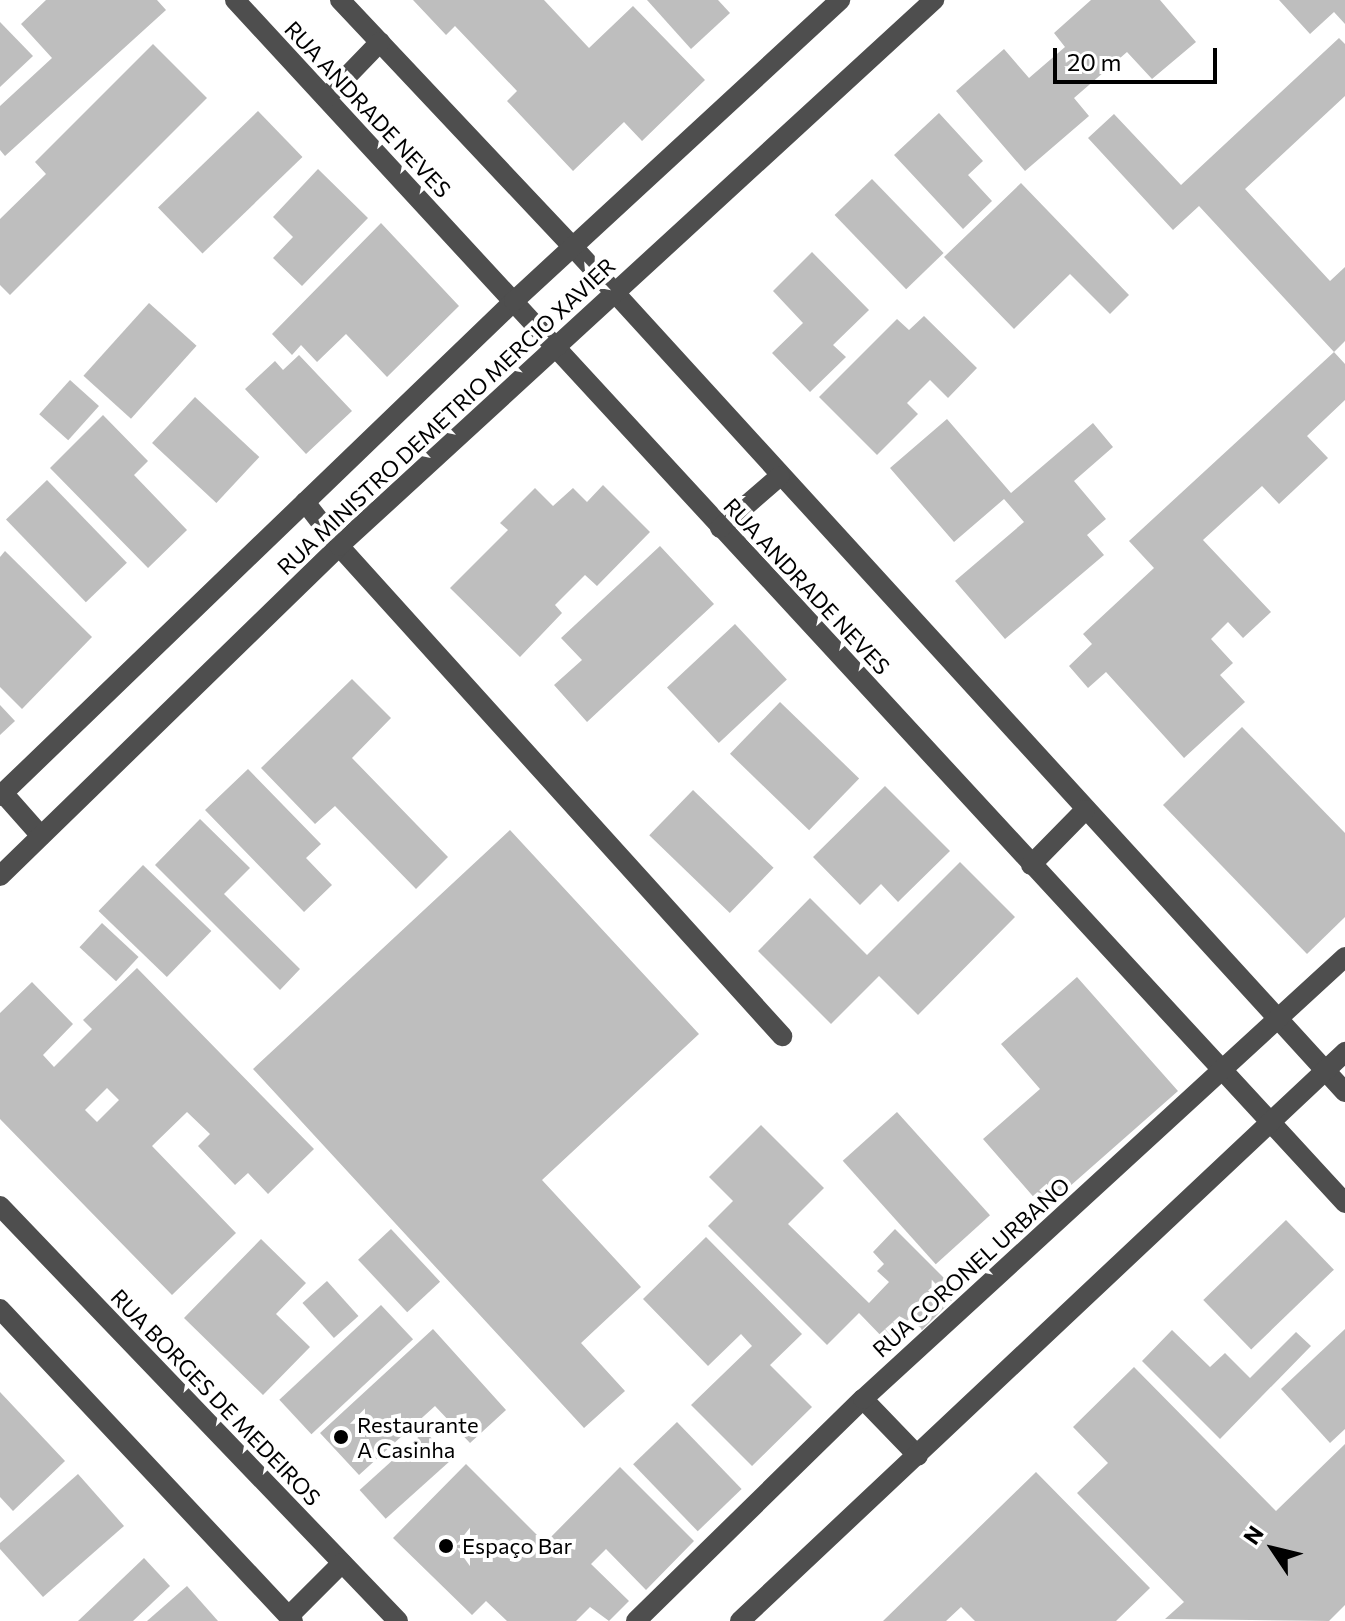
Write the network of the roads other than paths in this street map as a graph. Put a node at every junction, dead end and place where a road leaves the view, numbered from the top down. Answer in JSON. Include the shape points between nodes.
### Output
{"nodes":[{"id":1,"x":235,"y":0,"type":"edge"},
{"id":2,"x":340,"y":0,"type":"edge"},
{"id":3,"x":840,"y":0,"type":"edge"},
{"id":4,"x":934,"y":0,"type":"edge"},
{"id":5,"x":380,"y":42,"type":"junction"},
{"id":6,"x":326,"y":98,"type":"junction"},
{"id":7,"x":574,"y":248,"type":"junction"},
{"id":8,"x":613,"y":293,"type":"junction"},
{"id":9,"x":514,"y":301,"type":"junction"},
{"id":10,"x":555,"y":348,"type":"junction"},
{"id":11,"x":780,"y":476,"type":"junction"},
{"id":12,"x":305,"y":502,"type":"junction"},
{"id":13,"x":720,"y":528,"type":"junction"},
{"id":14,"x":339,"y":546,"type":"junction"},
{"id":15,"x":2,"y":795,"type":"edge"},
{"id":16,"x":1085,"y":810,"type":"junction"},
{"id":17,"x":41,"y":836,"type":"junction"},
{"id":18,"x":1031,"y":865,"type":"junction"},
{"id":19,"x":0,"y":876,"type":"edge"},
{"id":20,"x":1345,"y":957,"type":"edge"},
{"id":21,"x":1277,"y":1020,"type":"junction"},
{"id":22,"x":782,"y":1036,"type":"dead end"},
{"id":23,"x":1345,"y":1052,"type":"edge"},
{"id":24,"x":1221,"y":1071,"type":"junction"},
{"id":25,"x":1325,"y":1071,"type":"junction"},
{"id":26,"x":1345,"y":1092,"type":"edge"},
{"id":27,"x":1271,"y":1123,"type":"junction"},
{"id":28,"x":1345,"y":1203,"type":"edge"},
{"id":29,"x":2,"y":1214,"type":"edge"},
{"id":30,"x":0,"y":1309,"type":"edge"},
{"id":31,"x":863,"y":1399,"type":"junction"},
{"id":32,"x":918,"y":1456,"type":"junction"},
{"id":33,"x":342,"y":1563,"type":"junction"},
{"id":34,"x":291,"y":1618,"type":"edge"},
{"id":35,"x":398,"y":1621,"type":"edge"},
{"id":36,"x":636,"y":1621,"type":"edge"},
{"id":37,"x":740,"y":1621,"type":"edge"}],
"edges":[{"from":1,"to":6,"type":"street","name":"RUA ANDRADE NEVES"},
{"from":2,"to":5,"type":"street"},
{"from":3,"to":7,"type":"street","name":"RUA MINISTRO DEMETRIO MERCIO XAVIER"},
{"from":4,"to":8,"type":"street","name":"RUA MINISTRO DEMETRIO MERCIO XAVIER"},
{"from":5,"to":6,"type":"street"},
{"from":5,"to":7,"type":"street"},
{"from":6,"to":9,"type":"street","name":"RUA ANDRADE NEVES"},
{"from":7,"to":8,"type":"street"},
{"from":7,"to":9,"type":"street","name":"RUA MINISTRO DEMETRIO MERCIO XAVIER"},
{"from":8,"to":10,"type":"street","name":"RUA MINISTRO DEMETRIO MERCIO XAVIER"},
{"from":8,"to":11,"type":"street"},
{"from":9,"to":10,"type":"street","name":"RUA ANDRADE NEVES"},
{"from":9,"to":12,"type":"street","name":"RUA MINISTRO DEMETRIO MERCIO XAVIER"},
{"from":10,"to":13,"type":"street","name":"RUA ANDRADE NEVES"},
{"from":10,"to":14,"type":"street","name":"RUA MINISTRO DEMETRIO MERCIO XAVIER"},
{"from":11,"to":13,"type":"street"},
{"from":11,"to":16,"type":"street"},
{"from":12,"to":14,"type":"street"},
{"from":12,"to":15,"type":"street","name":"RUA MINISTRO DEMETRIO MERCIO XAVIER"},
{"from":13,"to":18,"type":"street","name":"RUA ANDRADE NEVES"},
{"from":14,"to":17,"type":"street","name":"RUA MINISTRO DEMETRIO MERCIO XAVIER"},
{"from":14,"to":22,"type":"street"},
{"from":15,"to":17,"type":"street"},
{"from":16,"to":18,"type":"street"},
{"from":16,"to":21,"type":"street"},
{"from":17,"to":19,"type":"street","name":"RUA MINISTRO DEMETRIO MERCIO XAVIER"},
{"from":18,"to":24,"type":"street","name":"RUA ANDRADE NEVES"},
{"from":20,"to":21,"type":"street","name":"RUA CORONEL URBANO"},
{"from":21,"to":24,"type":"street","name":"RUA CORONEL URBANO"},
{"from":21,"to":25,"type":"street"},
{"from":23,"to":25,"type":"street"},
{"from":24,"to":27,"type":"street","name":"RUA ANDRADE NEVES"},
{"from":24,"to":31,"type":"street","name":"RUA CORONEL URBANO"},
{"from":25,"to":26,"type":"street"},
{"from":25,"to":27,"type":"street"},
{"from":27,"to":28,"type":"street","name":"RUA ANDRADE NEVES"},
{"from":27,"to":32,"type":"street"},
{"from":29,"to":33,"type":"street","name":"RUA BORGES DE MEDEIROS"},
{"from":30,"to":34,"type":"street"},
{"from":31,"to":32,"type":"street"},
{"from":31,"to":36,"type":"street","name":"RUA CORONEL URBANO"},
{"from":32,"to":37,"type":"street"},
{"from":33,"to":34,"type":"street"},
{"from":33,"to":35,"type":"street","name":"RUA BORGES DE MEDEIROS"}]}
